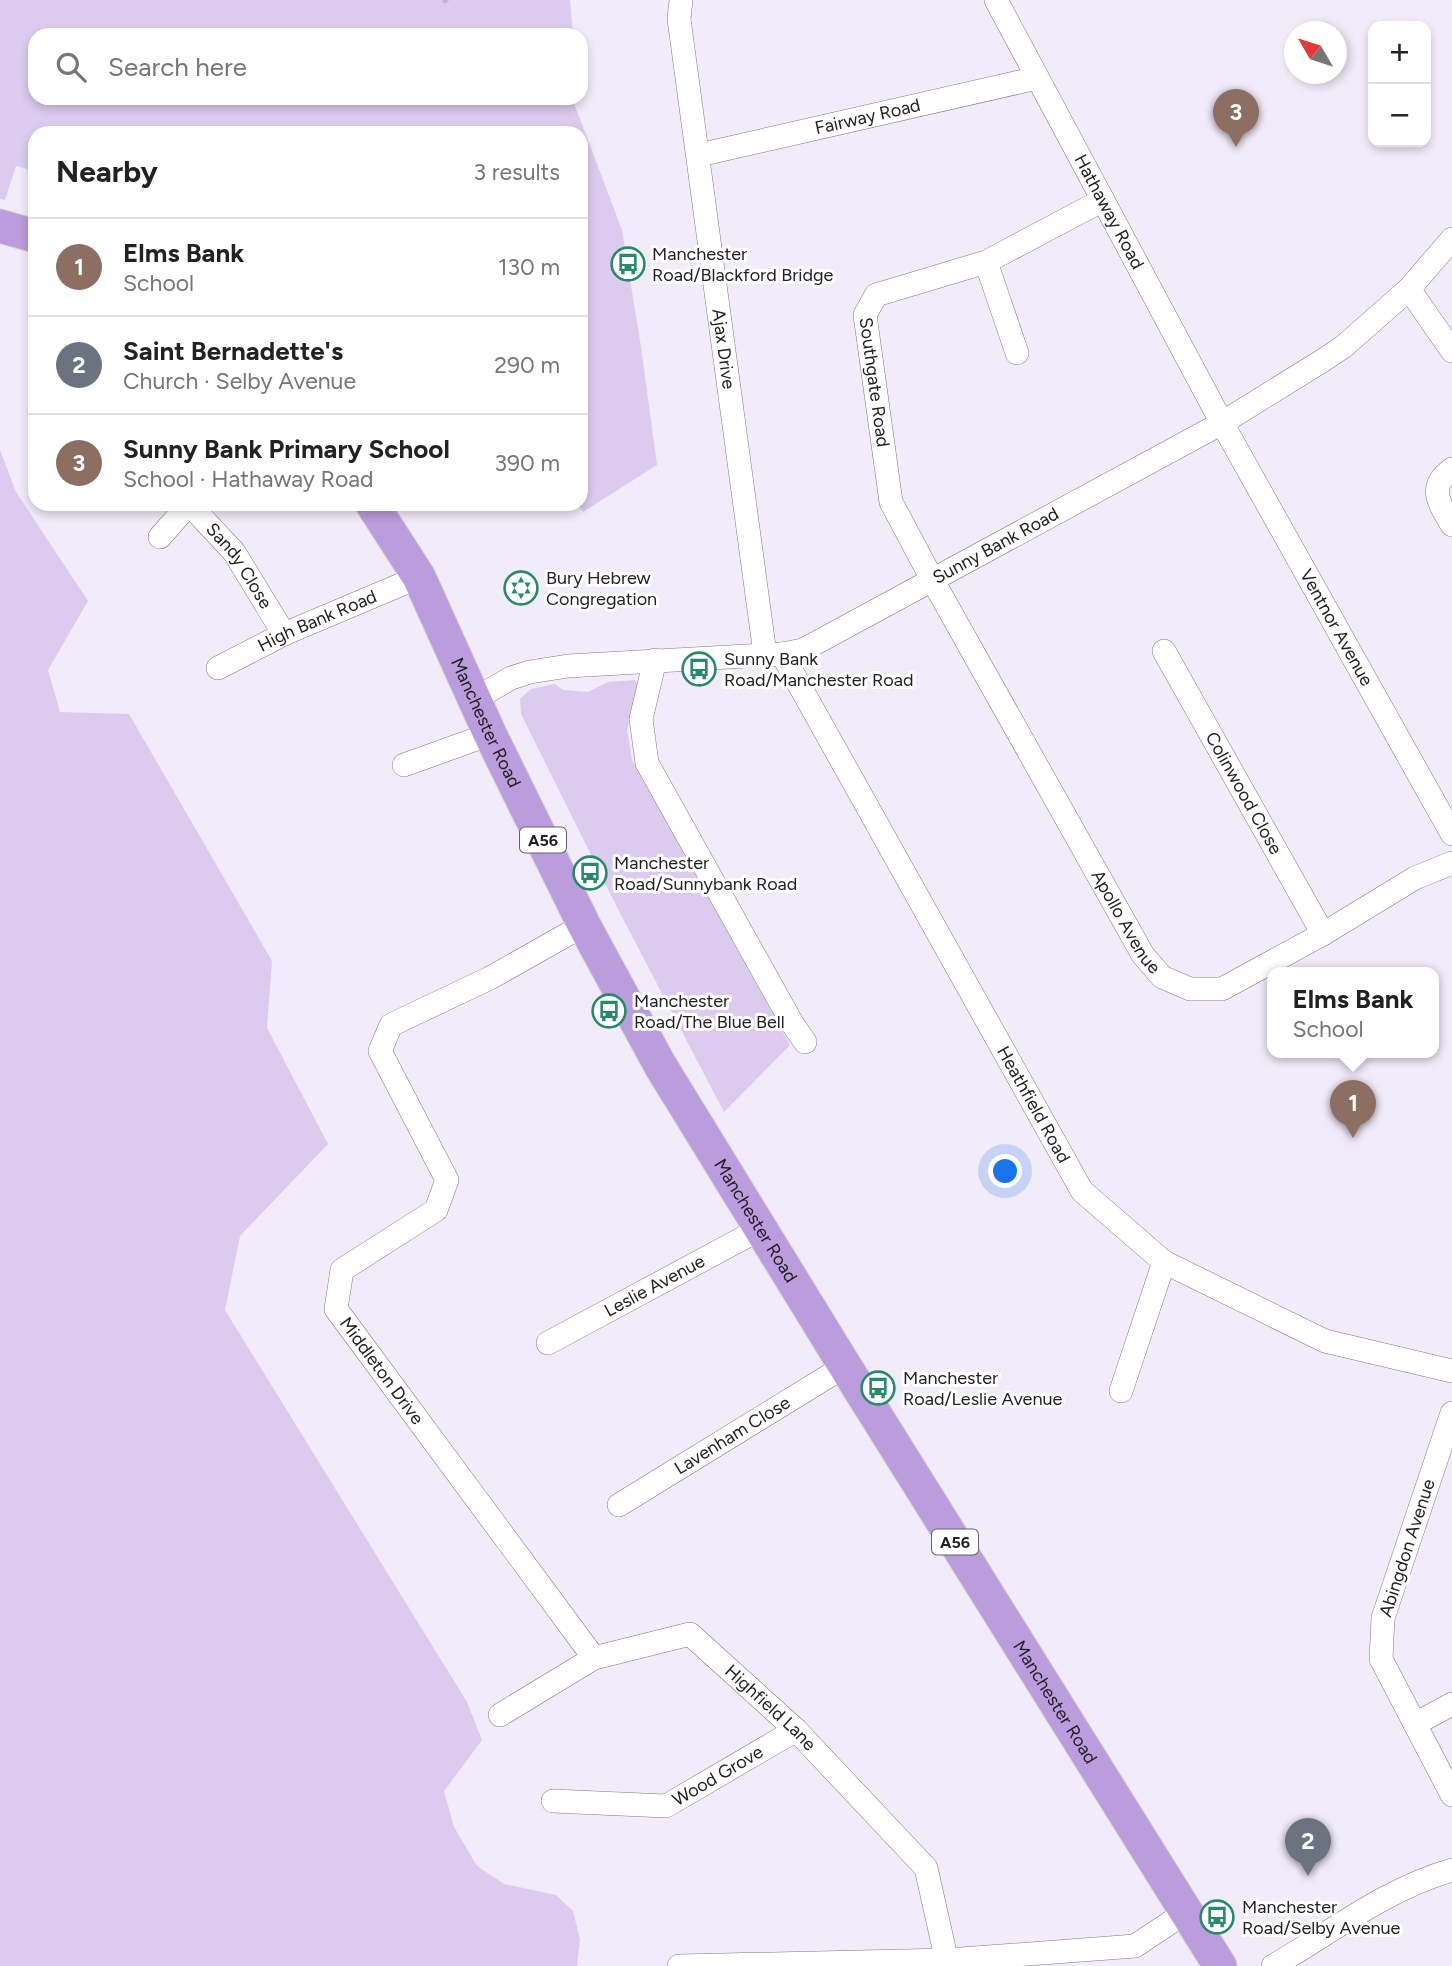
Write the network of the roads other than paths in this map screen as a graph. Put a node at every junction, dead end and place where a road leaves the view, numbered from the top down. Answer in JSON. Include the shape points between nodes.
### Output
{"nodes":[{"id":1,"x":681,"y":0,"type":"edge"},
{"id":2,"x":996,"y":0,"type":"edge"},
{"id":3,"x":1037,"y":78,"type":"junction"},
{"id":4,"x":699,"y":155,"type":"junction"},
{"id":5,"x":1103,"y":200,"type":"junction"},
{"id":6,"x":0,"y":226,"type":"edge"},
{"id":7,"x":28,"y":234,"type":"edge"},
{"id":8,"x":1452,"y":239,"type":"edge"},
{"id":9,"x":986,"y":262,"type":"junction"},
{"id":10,"x":1409,"y":289,"type":"junction"},
{"id":11,"x":1452,"y":351,"type":"edge"},
{"id":12,"x":1017,"y":353,"type":"dead end"},
{"id":13,"x":1222,"y":423,"type":"junction"},
{"id":14,"x":1452,"y":469,"type":"edge"},
{"id":15,"x":183,"y":511,"type":"edge"},
{"id":16,"x":196,"y":511,"type":"edge"},
{"id":17,"x":377,"y":511,"type":"edge"},
{"id":18,"x":1452,"y":524,"type":"edge"},
{"id":19,"x":160,"y":537,"type":"dead end"},
{"id":20,"x":419,"y":577,"type":"junction"},
{"id":21,"x":933,"y":581,"type":"junction"},
{"id":22,"x":285,"y":634,"type":"junction"},
{"id":23,"x":1164,"y":651,"type":"dead end"},
{"id":24,"x":774,"y":654,"type":"junction"},
{"id":25,"x":655,"y":660,"type":"junction"},
{"id":26,"x":218,"y":668,"type":"dead end"},
{"id":27,"x":475,"y":699,"type":"junction"},
{"id":28,"x":490,"y":734,"type":"junction"},
{"id":29,"x":404,"y":765,"type":"dead end"},
{"id":30,"x":1452,"y":834,"type":"edge"},
{"id":31,"x":1452,"y":863,"type":"edge"},
{"id":32,"x":584,"y":926,"type":"junction"},
{"id":33,"x":1322,"y":934,"type":"junction"},
{"id":34,"x":805,"y":1042,"type":"dead end"},
{"id":35,"x":762,"y":1228,"type":"junction"},
{"id":36,"x":1164,"y":1262,"type":"junction"},
{"id":37,"x":548,"y":1343,"type":"dead end"},
{"id":38,"x":845,"y":1366,"type":"junction"},
{"id":39,"x":1452,"y":1371,"type":"edge"},
{"id":40,"x":1121,"y":1391,"type":"dead end"},
{"id":41,"x":1452,"y":1413,"type":"edge"},
{"id":42,"x":619,"y":1505,"type":"dead end"},
{"id":43,"x":594,"y":1658,"type":"junction"},
{"id":44,"x":1452,"y":1704,"type":"edge"},
{"id":45,"x":500,"y":1715,"type":"dead end"},
{"id":46,"x":1415,"y":1724,"type":"junction"},
{"id":47,"x":796,"y":1730,"type":"junction"},
{"id":48,"x":1452,"y":1796,"type":"edge"},
{"id":49,"x":553,"y":1801,"type":"dead end"},
{"id":50,"x":1452,"y":1870,"type":"edge"},
{"id":51,"x":1186,"y":1912,"type":"junction"},
{"id":52,"x":948,"y":1963,"type":"edge"},
{"id":53,"x":679,"y":1966,"type":"edge"},
{"id":54,"x":1220,"y":1966,"type":"edge"},
{"id":55,"x":1273,"y":1966,"type":"edge"}],
"edges":[{"from":1,"to":4,"type":"street","name":"Ajax Drive","via":[[679,19]]},
{"from":2,"to":3,"type":"street","name":"Hathaway Road"},
{"from":3,"to":4,"type":"street","name":"Fairway Road"},
{"from":3,"to":5,"type":"street","name":"Hathaway Road"},
{"from":4,"to":24,"type":"street","name":"Ajax Drive"},
{"from":5,"to":9,"type":"street","name":"Southgate Road"},
{"from":5,"to":13,"type":"street","name":"Hathaway Road"},
{"from":6,"to":7,"type":"highway"},
{"from":8,"to":10,"type":"street","name":"Sunny Bank Road"},
{"from":9,"to":12,"type":"street"},
{"from":9,"to":21,"type":"street","name":"Southgate Road","via":[[876,295],[865,315],[891,502]]},
{"from":10,"to":11,"type":"street"},
{"from":10,"to":13,"type":"street","name":"Sunny Bank Road","via":[[1342,347]]},
{"from":13,"to":21,"type":"street","name":"Sunny Bank Road"},
{"from":13,"to":30,"type":"street","name":"Ventnor Avenue"},
{"from":14,"to":18,"type":"street","via":[[1437,489]]},
{"from":15,"to":19,"type":"street"},
{"from":16,"to":22,"type":"street","name":"Sandy Close","via":[[234,552]]},
{"from":17,"to":20,"type":"highway","name":"Manchester Road","number":"A56"},
{"from":20,"to":22,"type":"street","name":"High Bank Road"},
{"from":20,"to":27,"type":"highway","name":"Manchester Road","number":"A56"},
{"from":21,"to":24,"type":"street","name":"Sunny Bank Road","via":[[803,650]]},
{"from":21,"to":33,"type":"street","name":"Apollo Avenue","via":[[1143,956],[1162,977],[1191,989],[1222,989]]},
{"from":22,"to":26,"type":"street","name":"High Bank Road"},
{"from":23,"to":33,"type":"street","name":"Colinwood Close"},
{"from":24,"to":25,"type":"street","name":"Sunny Bank Road"},
{"from":24,"to":36,"type":"street","name":"Heathfield Road","via":[[1082,1191]]},
{"from":25,"to":27,"type":"street","name":"Sunny Bank Road","via":[[530,672]]},
{"from":25,"to":34,"type":"street","via":[[641,719],[647,763]]},
{"from":27,"to":28,"type":"highway","name":"Manchester Road","number":"A56"},
{"from":28,"to":29,"type":"street"},
{"from":28,"to":32,"type":"highway","name":"Manchester Road","number":"A56"},
{"from":31,"to":33,"type":"street","name":"Apollo Avenue","via":[[1415,878]]},
{"from":32,"to":35,"type":"highway","name":"Manchester Road","number":"A56","via":[[660,1065]]},
{"from":32,"to":43,"type":"street","name":"Middleton Drive","via":[[391,1025],[380,1051],[447,1180],[436,1210],[342,1270],[336,1309]]},
{"from":35,"to":37,"type":"street","name":"Leslie Avenue"},
{"from":35,"to":38,"type":"highway","name":"Manchester Road","number":"A56"},
{"from":36,"to":39,"type":"street","name":"Heathfield Road","via":[[1325,1341]]},
{"from":36,"to":40,"type":"street"},
{"from":38,"to":42,"type":"street","name":"Lavenham Close"},
{"from":38,"to":51,"type":"highway","name":"Manchester Road","number":"A56"},
{"from":41,"to":46,"type":"street","name":"Abingdon Avenue","via":[[1383,1618],[1381,1659]]},
{"from":43,"to":45,"type":"street","name":"Highfield Lane"},
{"from":43,"to":47,"type":"street","name":"Highfield Lane","via":[[690,1634]]},
{"from":44,"to":46,"type":"street"},
{"from":46,"to":48,"type":"street","name":"Abingdon Avenue"},
{"from":47,"to":49,"type":"street","name":"Wood Grove","via":[[666,1806]]},
{"from":47,"to":52,"type":"street","name":"Highfield Lane","via":[[926,1868]]},
{"from":50,"to":55,"type":"street","via":[[1378,1901]]},
{"from":51,"to":52,"type":"street","via":[[1135,1946]]},
{"from":51,"to":54,"type":"highway","number":"A56"},
{"from":52,"to":53,"type":"street"}]}
